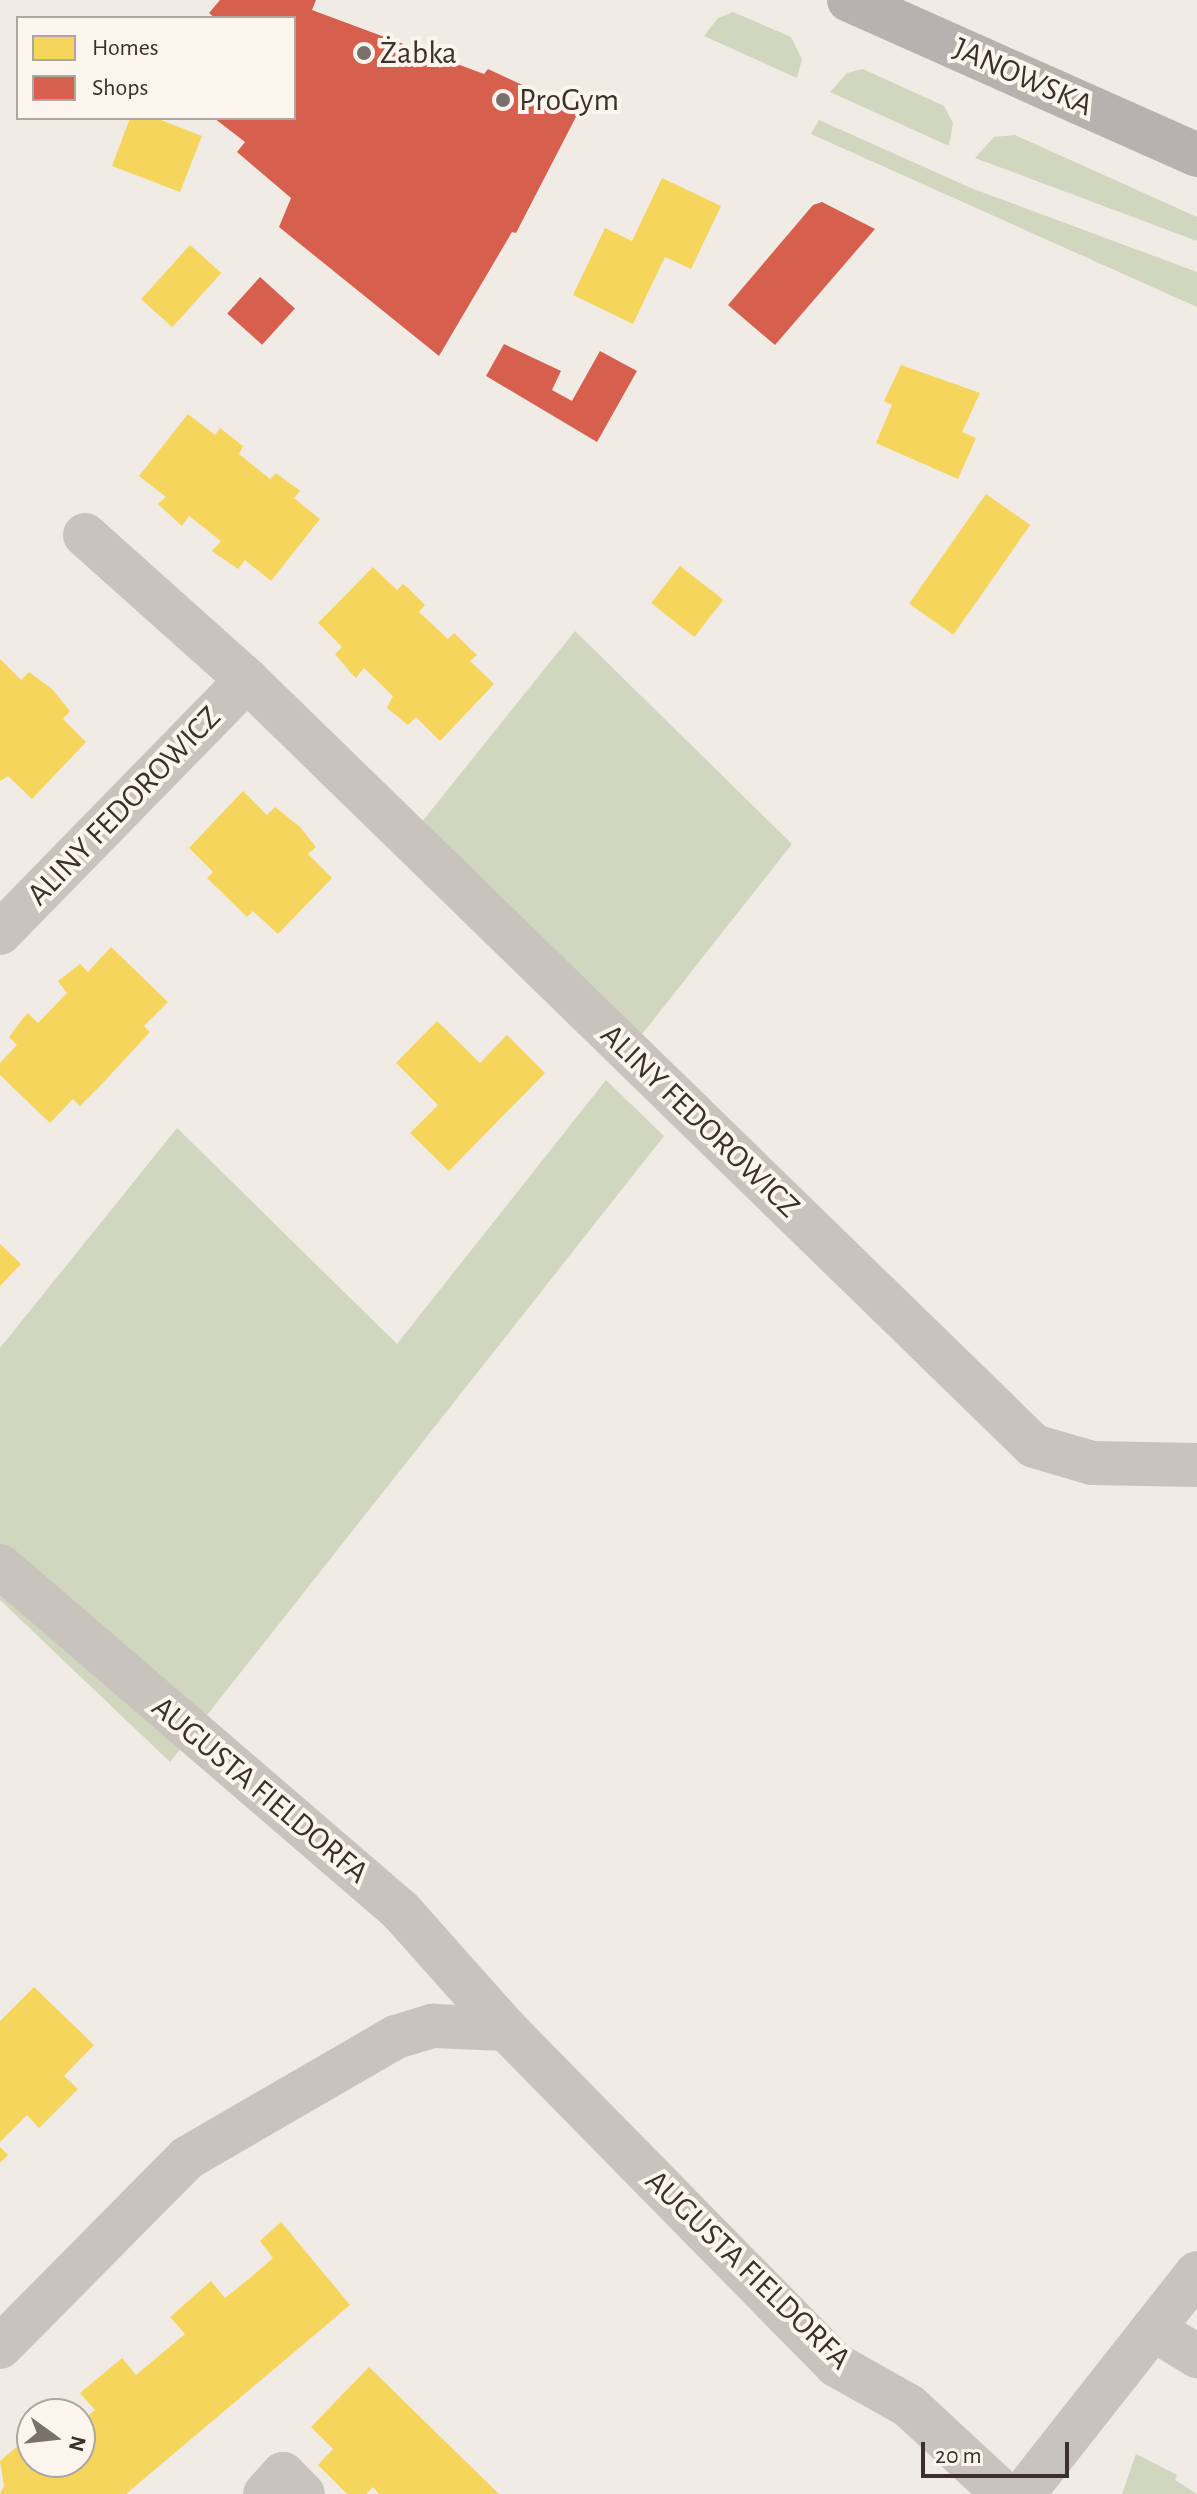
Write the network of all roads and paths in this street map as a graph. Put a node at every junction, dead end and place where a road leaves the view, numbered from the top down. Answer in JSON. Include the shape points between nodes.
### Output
{"nodes":[{"id":1,"x":849,"y":0,"type":"edge"},
{"id":2,"x":1197,"y":155,"type":"edge"},
{"id":3,"x":85,"y":535,"type":"dead end"},
{"id":4,"x":247,"y":680,"type":"junction"},
{"id":5,"x":0,"y":933,"type":"edge"},
{"id":6,"x":1197,"y":1465,"type":"edge"},
{"id":7,"x":1,"y":1568,"type":"edge"},
{"id":8,"x":506,"y":2029,"type":"junction"},
{"id":9,"x":1197,"y":2273,"type":"edge"},
{"id":10,"x":1153,"y":2329,"type":"junction"},
{"id":11,"x":0,"y":2347,"type":"edge"},
{"id":12,"x":1197,"y":2356,"type":"edge"},
{"id":13,"x":265,"y":2494,"type":"edge"},
{"id":14,"x":303,"y":2494,"type":"edge"},
{"id":15,"x":1004,"y":2494,"type":"edge"},
{"id":16,"x":1023,"y":2494,"type":"edge"}],
"edges":[{"from":1,"to":2,"type":"main road","name":"JANOWSKA"},
{"from":3,"to":4,"type":"street","name":"ALINY FEDOROWICZ"},
{"from":4,"to":5,"type":"street","name":"ALINY FEDOROWICZ"},
{"from":4,"to":6,"type":"street","name":"ALINY FEDOROWICZ","via":[[1034,1446],[1092,1463]]},
{"from":7,"to":8,"type":"street","name":"AUGUSTA FIELDORFA","via":[[400,1910]]},
{"from":8,"to":11,"type":"street","via":[[433,2026],[396,2037],[187,2158]]},
{"from":8,"to":15,"type":"street","name":"AUGUSTA FIELDORFA","via":[[836,2365],[909,2406]]},
{"from":9,"to":10,"type":"street"},
{"from":10,"to":12,"type":"street"},
{"from":10,"to":16,"type":"street"},
{"from":13,"to":14,"type":"street","via":[[283,2474]]}]}
